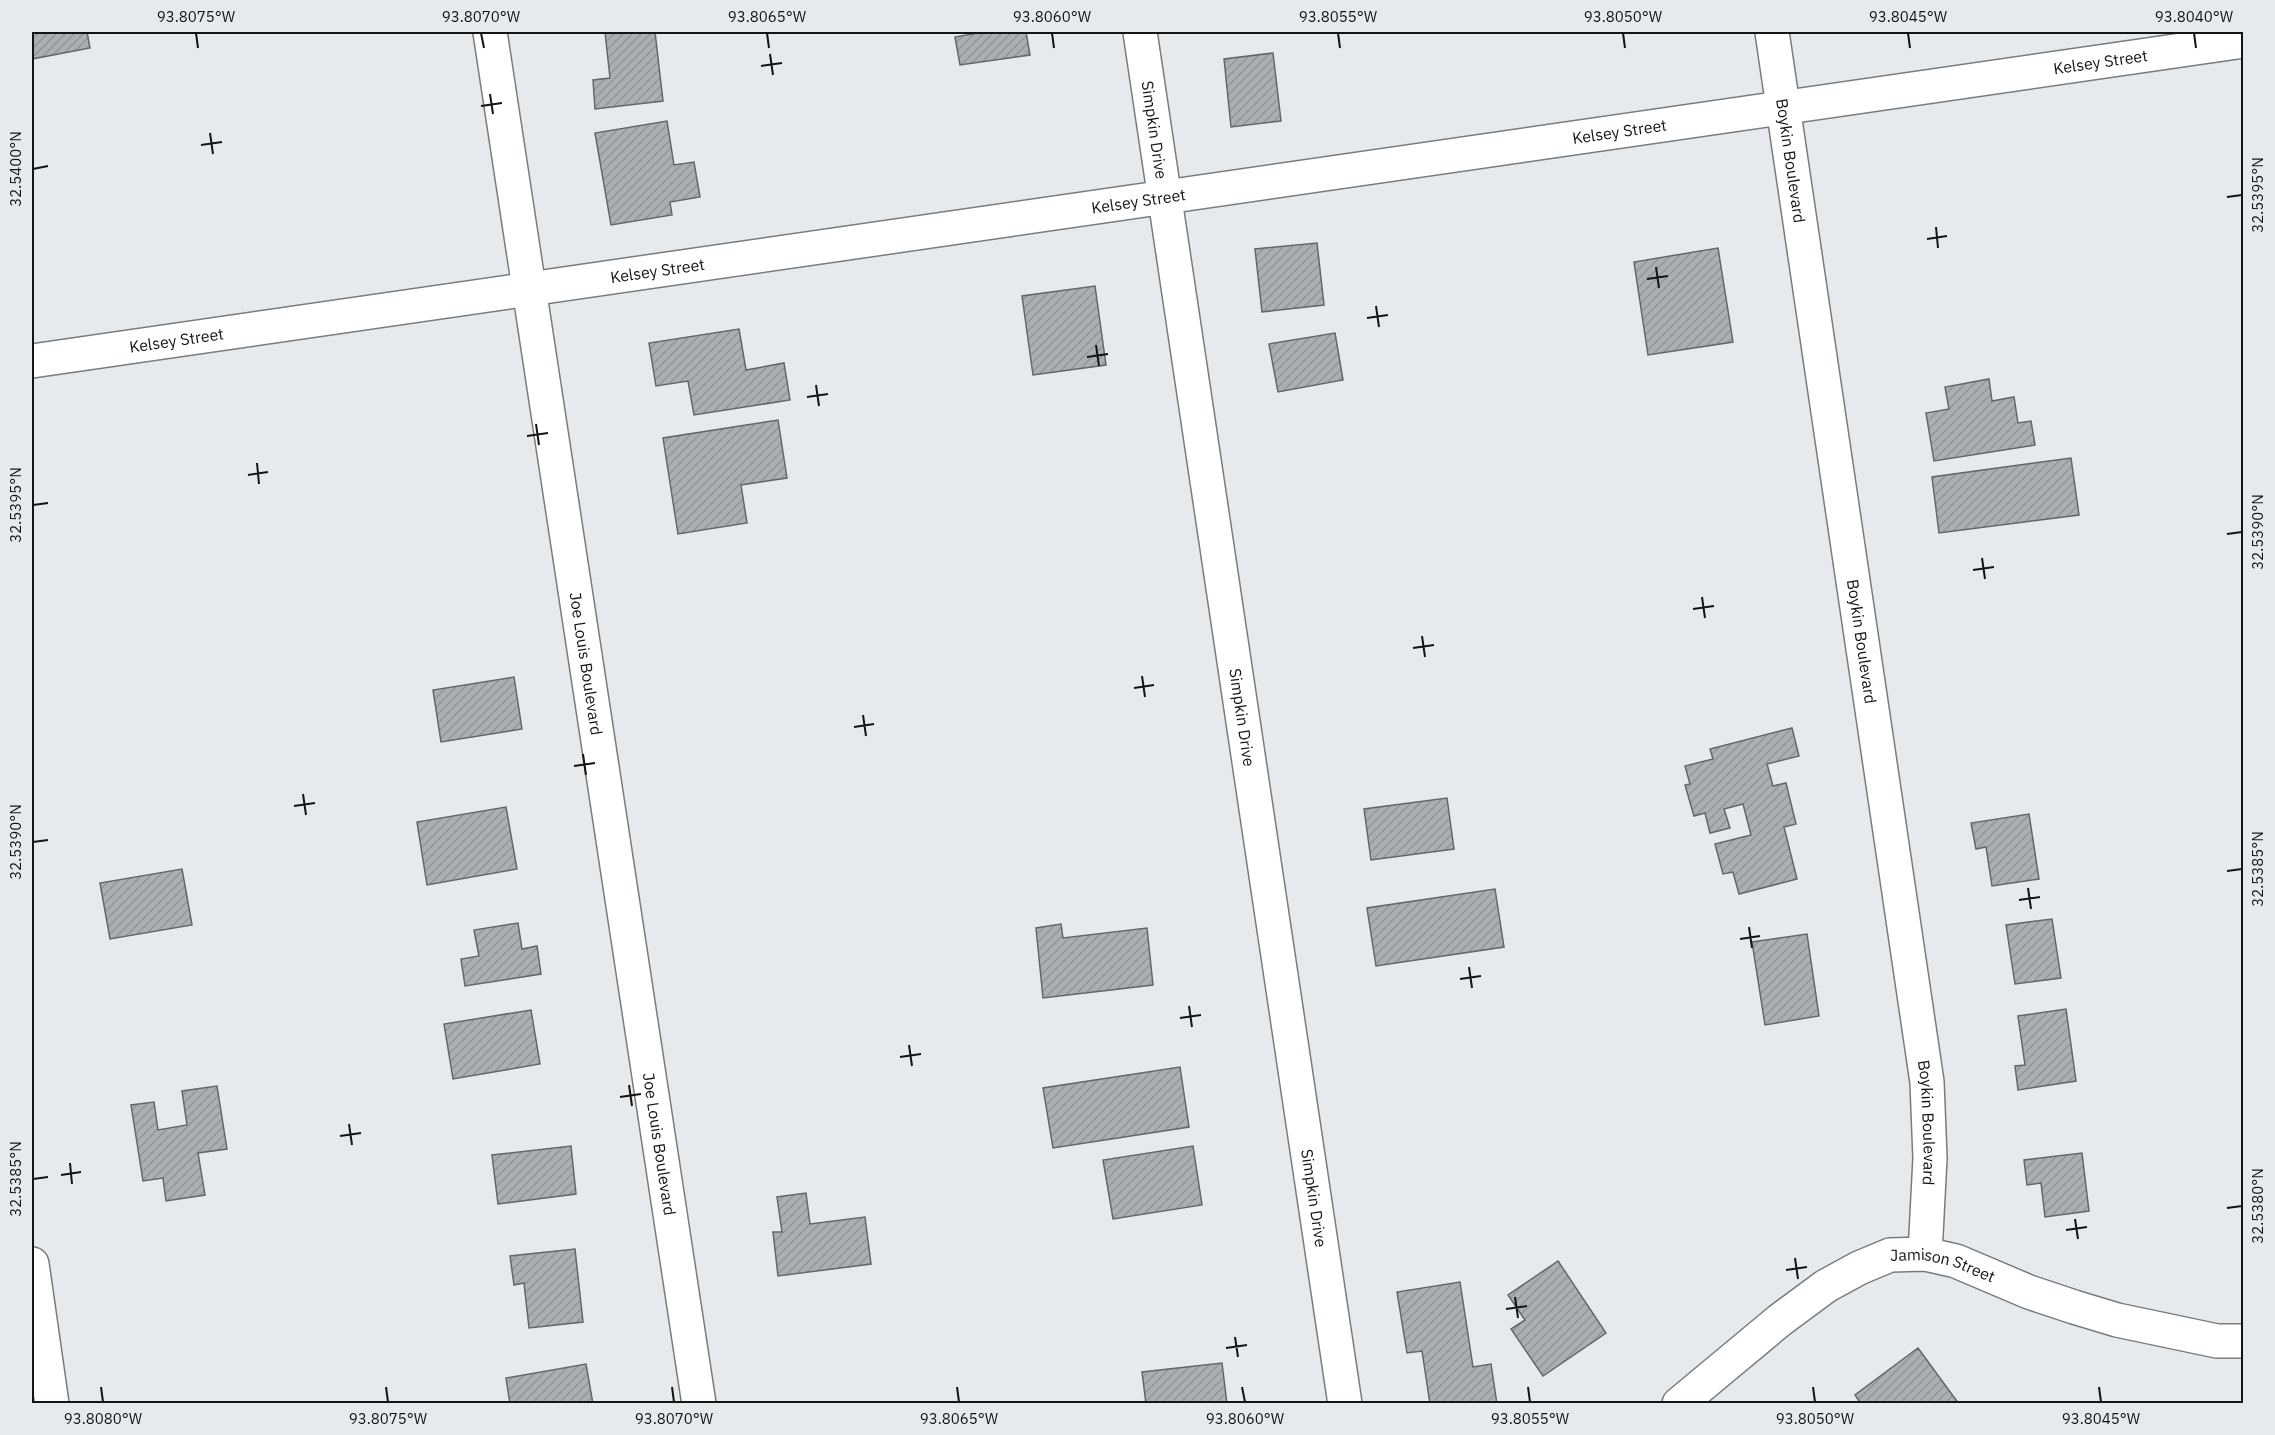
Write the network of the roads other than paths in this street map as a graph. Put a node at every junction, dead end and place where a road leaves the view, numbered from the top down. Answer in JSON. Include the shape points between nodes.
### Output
{"nodes":[{"id":1,"x":490,"y":32,"type":"edge"},
{"id":2,"x":1140,"y":32,"type":"edge"},
{"id":3,"x":1772,"y":32,"type":"edge"},
{"id":4,"x":2244,"y":41,"type":"edge"},
{"id":5,"x":1783,"y":107,"type":"junction"},
{"id":6,"x":1164,"y":197,"type":"junction"},
{"id":7,"x":529,"y":289,"type":"junction"},
{"id":8,"x":32,"y":361,"type":"edge"},
{"id":9,"x":1925,"y":1254,"type":"junction"},
{"id":10,"x":32,"y":1264,"type":"edge"},
{"id":11,"x":2244,"y":1341,"type":"edge"},
{"id":12,"x":52,"y":1404,"type":"edge"},
{"id":13,"x":699,"y":1404,"type":"edge"},
{"id":14,"x":1345,"y":1404,"type":"edge"},
{"id":15,"x":1679,"y":1404,"type":"edge"}],
"edges":[{"from":1,"to":7,"type":"street","name":"Joe Louis Boulevard"},
{"from":2,"to":6,"type":"street","name":"Simpkin Drive"},
{"from":3,"to":5,"type":"street","name":"Boykin Boulevard"},
{"from":4,"to":5,"type":"street","name":"Kelsey Street"},
{"from":5,"to":6,"type":"street","name":"Kelsey Street"},
{"from":5,"to":9,"type":"street","name":"Boykin Boulevard","via":[[1927,1082],[1930,1158]]},
{"from":6,"to":7,"type":"street","name":"Kelsey Street"},
{"from":6,"to":14,"type":"street","name":"Simpkin Drive"},
{"from":7,"to":8,"type":"street","name":"Kelsey Street"},
{"from":7,"to":13,"type":"street","name":"Joe Louis Boulevard"},
{"from":9,"to":11,"type":"street","name":"Jamison Street","via":[[1956,1261],[2029,1292],[2117,1320],[2217,1341]]},
{"from":9,"to":15,"type":"street","name":"Jamison Street","via":[[1890,1255],[1826,1286]]},
{"from":10,"to":12,"type":"street"}]}
